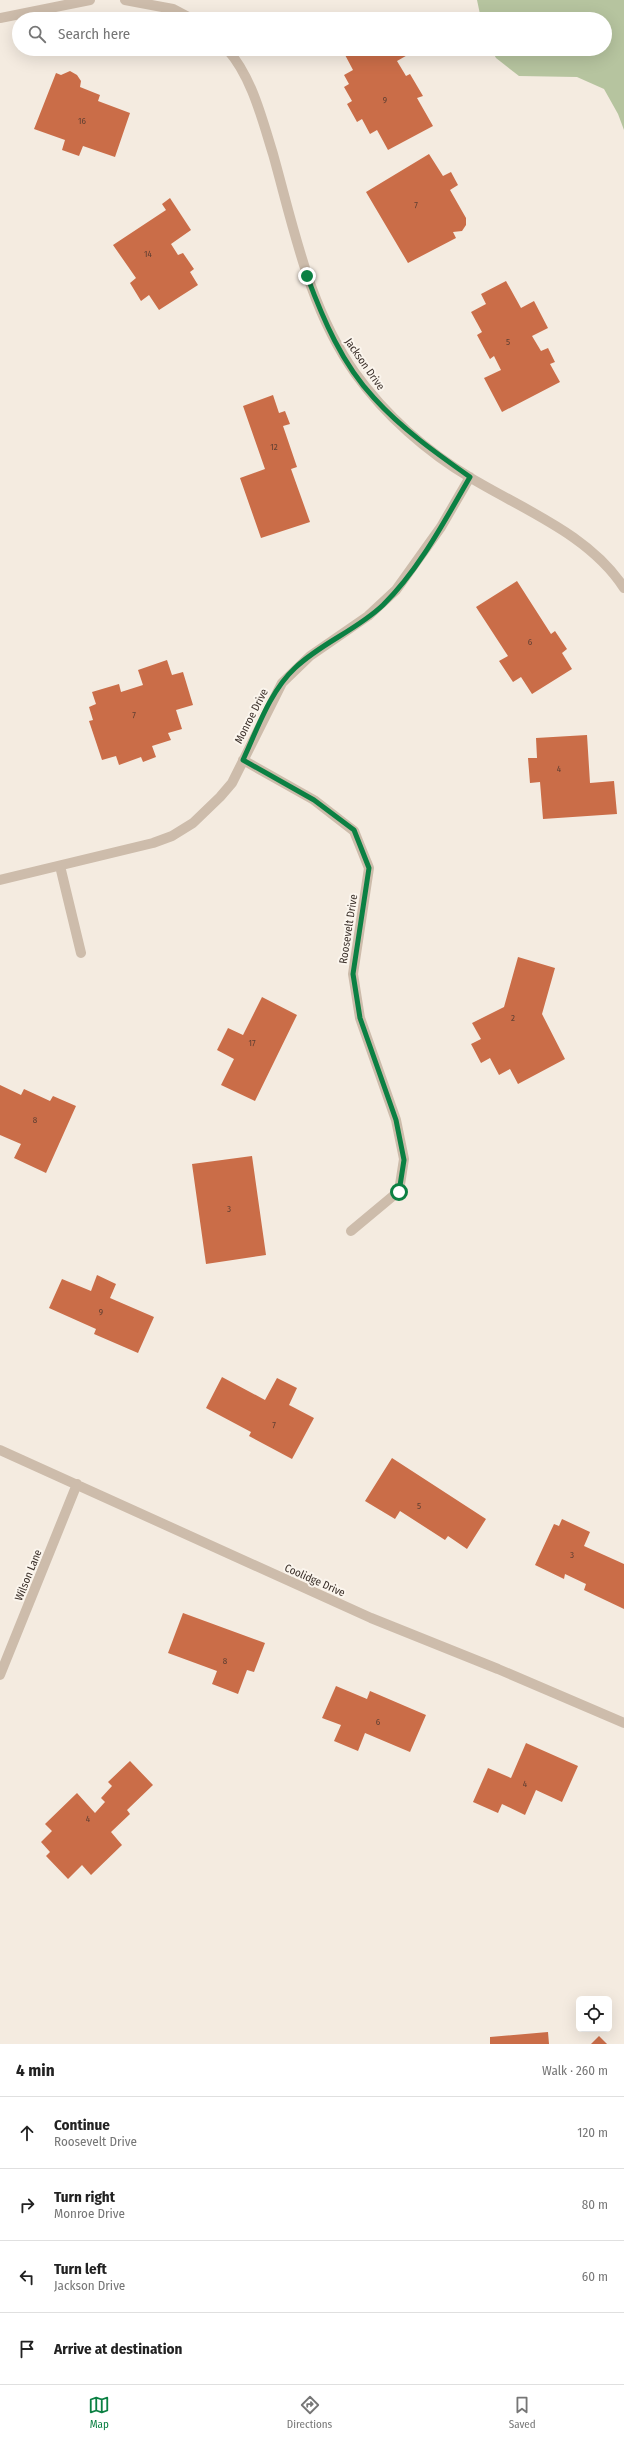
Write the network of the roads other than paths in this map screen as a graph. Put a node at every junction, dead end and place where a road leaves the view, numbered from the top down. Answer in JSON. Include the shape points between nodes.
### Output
{"nodes":[{"id":1,"x":90,"y":0,"type":"edge"},
{"id":2,"x":125,"y":0,"type":"edge"},
{"id":3,"x":30,"y":12,"type":"edge"},
{"id":4,"x":179,"y":12,"type":"edge"},
{"id":5,"x":12,"y":16,"type":"edge"},
{"id":6,"x":0,"y":18,"type":"edge"},
{"id":7,"x":233,"y":56,"type":"edge"},
{"id":8,"x":470,"y":477,"type":"junction"},
{"id":9,"x":624,"y":588,"type":"edge"},
{"id":10,"x":243,"y":760,"type":"junction"},
{"id":11,"x":60,"y":866,"type":"junction"},
{"id":12,"x":0,"y":880,"type":"edge"},
{"id":13,"x":81,"y":953,"type":"dead end"},
{"id":14,"x":351,"y":1231,"type":"dead end"},
{"id":15,"x":0,"y":1450,"type":"edge"},
{"id":16,"x":77,"y":1484,"type":"junction"},
{"id":17,"x":0,"y":1675,"type":"edge"},
{"id":18,"x":624,"y":1723,"type":"edge"}],
"edges":[{"from":1,"to":3,"type":"street"},
{"from":2,"to":4,"type":"street"},
{"from":5,"to":6,"type":"street"},
{"from":7,"to":8,"type":"street","name":"Jackson Drive","via":[[252,91],[307,276],[321,315],[338,348],[372,397],[394,419],[430,449]]},
{"from":8,"to":9,"type":"street","name":"Jackson Drive","via":[[585,546],[611,570]]},
{"from":8,"to":10,"type":"street","name":"Monroe Drive","via":[[441,527],[396,590],[368,616],[310,656],[282,683]]},
{"from":10,"to":11,"type":"street","name":"Monroe Drive","via":[[232,783],[210,808],[172,836],[129,850]]},
{"from":10,"to":14,"type":"street","name":"Roosevelt Drive","via":[[314,800],[354,830],[369,868],[353,974],[360,1018],[396,1120],[404,1160],[399,1192]]},
{"from":11,"to":12,"type":"street","name":"Monroe Drive"},
{"from":11,"to":13,"type":"street"},
{"from":15,"to":16,"type":"street","name":"Coolidge Drive"},
{"from":16,"to":17,"type":"street","name":"Wilson Lane"},
{"from":16,"to":18,"type":"street","name":"Coolidge Drive","via":[[371,1618]]}]}
